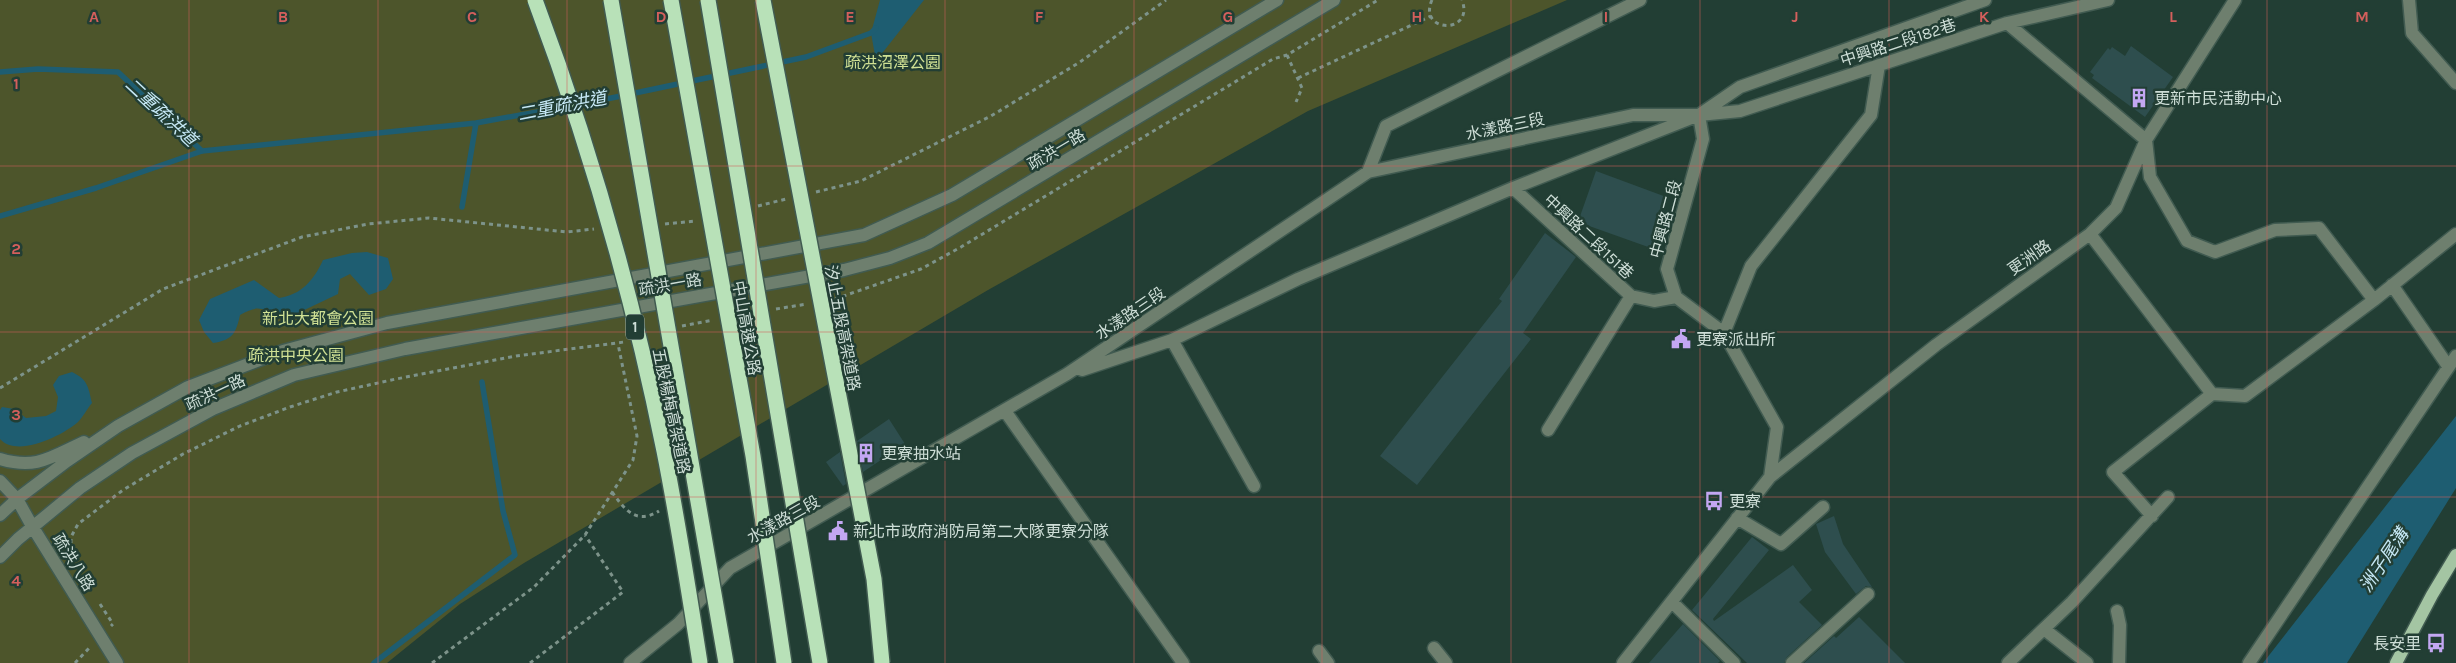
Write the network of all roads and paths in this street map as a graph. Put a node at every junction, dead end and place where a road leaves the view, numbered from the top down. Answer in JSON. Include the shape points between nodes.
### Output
{"nodes":[{"id":1,"x":535,"y":0,"type":"edge"},
{"id":2,"x":611,"y":0,"type":"edge"},
{"id":3,"x":671,"y":0,"type":"edge"},
{"id":4,"x":708,"y":0,"type":"edge"},
{"id":5,"x":763,"y":0,"type":"edge"},
{"id":6,"x":1277,"y":0,"type":"edge"},
{"id":7,"x":1334,"y":0,"type":"edge"},
{"id":8,"x":1378,"y":0,"type":"edge"},
{"id":9,"x":1432,"y":0,"type":"edge"},
{"id":10,"x":1463,"y":0,"type":"edge"},
{"id":11,"x":1640,"y":0,"type":"edge"},
{"id":12,"x":1984,"y":0,"type":"edge"},
{"id":13,"x":2108,"y":0,"type":"edge"},
{"id":14,"x":2235,"y":0,"type":"edge"},
{"id":15,"x":2410,"y":0,"type":"edge"},
{"id":16,"x":1431,"y":16,"type":"junction"},
{"id":17,"x":2007,"y":23,"type":"junction"},
{"id":18,"x":1287,"y":55,"type":"junction"},
{"id":19,"x":1879,"y":66,"type":"junction"},
{"id":20,"x":1298,"y":78,"type":"junction"},
{"id":21,"x":2456,"y":83,"type":"edge"},
{"id":22,"x":1296,"y":102,"type":"dead end"},
{"id":23,"x":1699,"y":115,"type":"junction"},
{"id":24,"x":2146,"y":140,"type":"junction"},
{"id":25,"x":1368,"y":172,"type":"junction"},
{"id":26,"x":1513,"y":188,"type":"junction"},
{"id":27,"x":2090,"y":234,"type":"junction"},
{"id":28,"x":2456,"y":234,"type":"edge"},
{"id":29,"x":2392,"y":285,"type":"junction"},
{"id":30,"x":1631,"y":296,"type":"junction"},
{"id":31,"x":1676,"y":297,"type":"junction"},
{"id":32,"x":834,"y":299,"type":"dead end"},
{"id":33,"x":2374,"y":300,"type":"junction"},
{"id":34,"x":815,"y":302,"type":"dead end"},
{"id":35,"x":775,"y":309,"type":"dead end"},
{"id":36,"x":716,"y":320,"type":"dead end"},
{"id":37,"x":677,"y":327,"type":"dead end"},
{"id":38,"x":1724,"y":333,"type":"junction"},
{"id":39,"x":1172,"y":340,"type":"junction"},
{"id":40,"x":626,"y":341,"type":"dead end"},
{"id":41,"x":618,"y":344,"type":"junction"},
{"id":42,"x":2452,"y":361,"type":"edge"},
{"id":43,"x":1067,"y":374,"type":"junction"},
{"id":44,"x":2212,"y":394,"type":"junction"},
{"id":45,"x":1005,"y":411,"type":"junction"},
{"id":46,"x":118,"y":426,"type":"junction"},
{"id":47,"x":1548,"y":430,"type":"dead end"},
{"id":48,"x":0,"y":459,"type":"edge"},
{"id":49,"x":1770,"y":477,"type":"junction"},
{"id":50,"x":0,"y":481,"type":"edge"},
{"id":51,"x":1254,"y":486,"type":"dead end"},
{"id":52,"x":612,"y":492,"type":"junction"},
{"id":53,"x":2168,"y":497,"type":"dead end"},
{"id":54,"x":18,"y":498,"type":"junction"},
{"id":55,"x":1824,"y":507,"type":"dead end"},
{"id":56,"x":661,"y":510,"type":"dead end"},
{"id":57,"x":0,"y":515,"type":"edge"},
{"id":58,"x":2152,"y":516,"type":"junction"},
{"id":59,"x":1738,"y":518,"type":"junction"},
{"id":60,"x":32,"y":526,"type":"junction"},
{"id":61,"x":585,"y":534,"type":"junction"},
{"id":62,"x":2456,"y":555,"type":"edge"},
{"id":63,"x":0,"y":557,"type":"edge"},
{"id":64,"x":76,"y":568,"type":"dead end"},
{"id":65,"x":1868,"y":594,"type":"dead end"},
{"id":66,"x":97,"y":600,"type":"dead end"},
{"id":67,"x":1672,"y":602,"type":"junction"},
{"id":68,"x":2117,"y":611,"type":"dead end"},
{"id":69,"x":2044,"y":629,"type":"junction"},
{"id":70,"x":100,"y":637,"type":"junction"},
{"id":71,"x":1434,"y":648,"type":"dead end"},
{"id":72,"x":1319,"y":651,"type":"dead end"},
{"id":73,"x":1732,"y":662,"type":"edge"},
{"id":74,"x":75,"y":663,"type":"edge"},
{"id":75,"x":118,"y":663,"type":"edge"},
{"id":76,"x":432,"y":663,"type":"edge"},
{"id":77,"x":530,"y":663,"type":"edge"},
{"id":78,"x":630,"y":663,"type":"edge"},
{"id":79,"x":700,"y":663,"type":"edge"},
{"id":80,"x":726,"y":663,"type":"edge"},
{"id":81,"x":784,"y":663,"type":"edge"},
{"id":82,"x":820,"y":663,"type":"edge"},
{"id":83,"x":882,"y":663,"type":"edge"},
{"id":84,"x":1182,"y":663,"type":"edge"},
{"id":85,"x":1328,"y":663,"type":"edge"},
{"id":86,"x":1446,"y":663,"type":"edge"},
{"id":87,"x":1623,"y":663,"type":"edge"},
{"id":88,"x":1792,"y":663,"type":"edge"},
{"id":89,"x":2008,"y":663,"type":"edge"},
{"id":90,"x":2087,"y":663,"type":"edge"},
{"id":91,"x":2119,"y":663,"type":"edge"},
{"id":92,"x":2249,"y":663,"type":"edge"},
{"id":93,"x":2396,"y":663,"type":"edge"}],
"edges":[{"from":1,"to":79,"type":"highway","name":"五股楊梅高架道路","number":"1","bridge":true,"via":[[564,78],[618,257],[663,449]]},
{"from":2,"to":80,"type":"highway","number":"1","bridge":true},
{"from":3,"to":81,"type":"highway","name":"中山高速公路","bridge":true,"via":[[752,456]]},
{"from":4,"to":82,"type":"highway","name":"中山高速公路","bridge":true},
{"from":5,"to":83,"type":"highway","name":"汐止五股高架道路","bridge":true,"via":[[874,579]]},
{"from":6,"to":46,"type":"street","name":"疏洪一路","via":[[952,195],[864,236],[387,323],[283,351],[188,387]]},
{"from":7,"to":60,"type":"street","name":"疏洪一路","via":[[928,243],[890,258],[844,270],[414,348],[294,375],[213,408],[132,453]]},
{"from":8,"to":18,"type":"path"},
{"from":9,"to":16,"type":"path"},
{"from":10,"to":16,"type":"path","via":[[1464,15],[1454,25],[1441,25]]},
{"from":11,"to":25,"type":"street","via":[[1386,126]]},
{"from":12,"to":23,"type":"street","via":[[1740,87]]},
{"from":13,"to":17,"type":"street","name":"中興路二段182巷"},
{"from":14,"to":24,"type":"street","name":"更洲路"},
{"from":15,"to":21,"type":"street","via":[[2412,33]]},
{"from":16,"to":20,"type":"path"},
{"from":17,"to":19,"type":"street","name":"中興路二段182巷"},
{"from":17,"to":24,"type":"street"},
{"from":18,"to":20,"type":"path"},
{"from":18,"to":32,"type":"path","via":[[1273,59],[921,269]]},
{"from":19,"to":23,"type":"street","name":"中興路二段182巷","via":[[1740,111]]},
{"from":19,"to":38,"type":"street","via":[[1871,115],[1751,266]]},
{"from":20,"to":22,"type":"path","via":[[1302,88]]},
{"from":23,"to":25,"type":"street","name":"水漾路三段","via":[[1633,114]]},
{"from":23,"to":26,"type":"street"},
{"from":23,"to":31,"type":"street","name":"中興路二段","via":[[1703,139],[1667,269]]},
{"from":24,"to":27,"type":"street","name":"更洲路","via":[[2116,208]]},
{"from":24,"to":33,"type":"street","via":[[2150,177],[2187,241],[2216,252],[2275,230],[2319,228]]},
{"from":25,"to":43,"type":"street","name":"水漾路三段"},
{"from":26,"to":30,"type":"street","name":"中興路二段151巷"},
{"from":26,"to":39,"type":"street","via":[[1298,279]]},
{"from":27,"to":44,"type":"street"},
{"from":27,"to":49,"type":"street","name":"更洲路","via":[[1936,345]]},
{"from":28,"to":29,"type":"street"},
{"from":29,"to":33,"type":"street"},
{"from":29,"to":42,"type":"street"},
{"from":30,"to":31,"type":"street","name":"中興路二段151巷","via":[[1654,301]]},
{"from":30,"to":47,"type":"street"},
{"from":31,"to":38,"type":"street"},
{"from":33,"to":44,"type":"street","via":[[2245,396]]},
{"from":34,"to":35,"type":"path"},
{"from":36,"to":37,"type":"path"},
{"from":38,"to":49,"type":"street","via":[[1777,427]]},
{"from":39,"to":43,"type":"street"},
{"from":39,"to":51,"type":"street"},
{"from":40,"to":41,"type":"path"},
{"from":41,"to":52,"type":"path","via":[[637,436],[632,460]]},
{"from":41,"to":64,"type":"path","via":[[516,356],[396,378],[290,406],[240,426],[183,454],[124,490],[78,524],[71,537],[70,549]]},
{"from":42,"to":92,"type":"street"},
{"from":43,"to":45,"type":"street","name":"水漾路三段"},
{"from":44,"to":58,"type":"street","via":[[2113,472]]},
{"from":45,"to":78,"type":"street","name":"水漾路三段","via":[[730,568],[678,624]]},
{"from":45,"to":84,"type":"street"},
{"from":46,"to":48,"type":"street","via":[[40,463]]},
{"from":46,"to":54,"type":"street","name":"疏洪一路"},
{"from":49,"to":59,"type":"street"},
{"from":50,"to":54,"type":"street","name":"疏洪八路"},
{"from":52,"to":56,"type":"path","via":[[624,509],[636,516],[649,517]]},
{"from":52,"to":61,"type":"path"},
{"from":53,"to":58,"type":"street"},
{"from":54,"to":57,"type":"street","name":"疏洪一路"},
{"from":54,"to":60,"type":"street","name":"疏洪八路"},
{"from":55,"to":59,"type":"street","via":[[1781,544]]},
{"from":58,"to":69,"type":"street"},
{"from":59,"to":67,"type":"street"},
{"from":60,"to":63,"type":"street","name":"疏洪一路"},
{"from":60,"to":70,"type":"street","name":"疏洪八路"},
{"from":61,"to":76,"type":"path","via":[[534,587]]},
{"from":61,"to":77,"type":"path","via":[[623,592]]},
{"from":62,"to":93,"type":"main road"},
{"from":65,"to":88,"type":"street"},
{"from":66,"to":70,"type":"path","via":[[113,624]]},
{"from":67,"to":73,"type":"street"},
{"from":67,"to":87,"type":"street"},
{"from":68,"to":91,"type":"street"},
{"from":69,"to":89,"type":"street"},
{"from":69,"to":90,"type":"street"},
{"from":70,"to":74,"type":"path"},
{"from":70,"to":75,"type":"street","name":"疏洪八路"},
{"from":71,"to":86,"type":"street"},
{"from":72,"to":85,"type":"street"}]}
